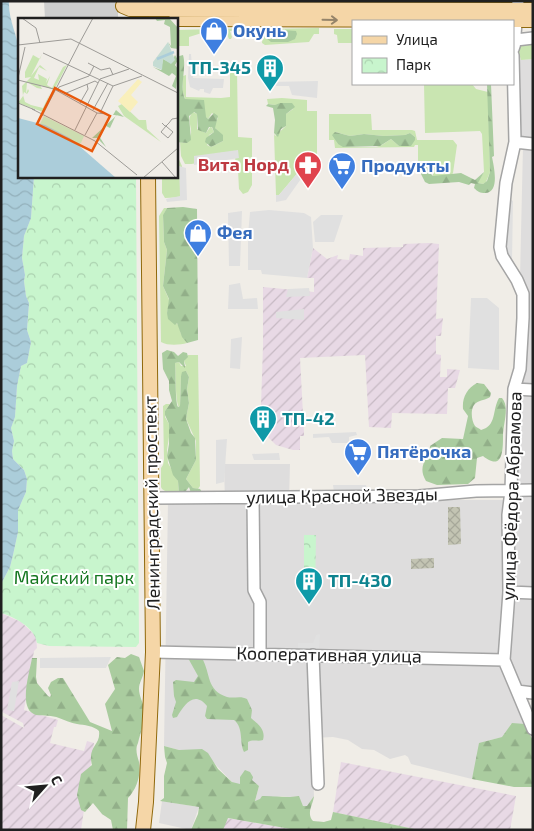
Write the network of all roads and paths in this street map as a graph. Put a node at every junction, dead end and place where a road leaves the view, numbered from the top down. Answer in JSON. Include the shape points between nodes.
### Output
{"nodes":[{"id":1,"x":123,"y":4,"type":"edge"},
{"id":2,"x":149,"y":10,"type":"edge"},
{"id":3,"x":517,"y":10,"type":"edge"},
{"id":4,"x":533,"y":10,"type":"edge"},
{"id":5,"x":132,"y":18,"type":"edge"},
{"id":6,"x":178,"y":19,"type":"edge"},
{"id":7,"x":533,"y":20,"type":"edge"},
{"id":8,"x":533,"y":38,"type":"edge"},
{"id":9,"x":515,"y":44,"type":"edge"},
{"id":10,"x":514,"y":85,"type":"edge"},
{"id":11,"x":515,"y":142,"type":"junction"},
{"id":12,"x":533,"y":144,"type":"edge"},
{"id":13,"x":148,"y":178,"type":"edge"},
{"id":14,"x":514,"y":389,"type":"junction"},
{"id":15,"x":533,"y":390,"type":"edge"},
{"id":16,"x":511,"y":490,"type":"junction"},
{"id":17,"x":533,"y":490,"type":"edge"},
{"id":18,"x":152,"y":498,"type":"junction"},
{"id":19,"x":252,"y":498,"type":"junction"},
{"id":20,"x":509,"y":592,"type":"junction"},
{"id":21,"x":533,"y":593,"type":"edge"},
{"id":22,"x":153,"y":652,"type":"junction"},
{"id":23,"x":260,"y":654,"type":"junction"},
{"id":24,"x":313,"y":655,"type":"junction"},
{"id":25,"x":504,"y":660,"type":"junction"},
{"id":26,"x":517,"y":690,"type":"junction"},
{"id":27,"x":533,"y":693,"type":"edge"},
{"id":28,"x":533,"y":729,"type":"edge"},
{"id":29,"x":318,"y":784,"type":"dead end"},
{"id":30,"x":143,"y":830,"type":"edge"}],
"edges":[{"from":1,"to":2,"type":"main road","via":[[130,9]]},
{"from":1,"to":5,"type":"main road","via":[[125,13]]},
{"from":2,"to":3,"type":"main road"},
{"from":3,"to":4,"type":"main road"},
{"from":6,"to":3,"type":"main road","one_way":true},
{"from":3,"to":7,"type":"main road"},
{"from":3,"to":9,"type":"street"},
{"from":8,"to":9,"type":"street"},
{"from":10,"to":11,"type":"street","name":"улица Фёдора Абрамова"},
{"from":11,"to":12,"type":"street"},
{"from":11,"to":14,"type":"street","name":"улица Фёдора Абрамова","via":[[506,183],[500,247],[523,294],[523,346]]},
{"from":13,"to":18,"type":"main road","name":"Ленинградский проспект"},
{"from":14,"to":15,"type":"street"},
{"from":14,"to":16,"type":"street","name":"улица Фёдора Абрамова"},
{"from":16,"to":17,"type":"street","name":"улица Красной Звезды"},
{"from":16,"to":19,"type":"street","name":"улица Красной Звезды","via":[[419,496]]},
{"from":16,"to":20,"type":"street","name":"улица Фёдора Абрамова","via":[[508,515]]},
{"from":18,"to":19,"type":"street","name":"улица Красной Звезды"},
{"from":18,"to":22,"type":"main road","name":"Ленинградский проспект"},
{"from":19,"to":23,"type":"street","via":[[254,590],[260,602]]},
{"from":20,"to":21,"type":"street"},
{"from":20,"to":25,"type":"street","name":"улица Фёдора Абрамова"},
{"from":22,"to":23,"type":"street","name":"Кооперативная улица"},
{"from":22,"to":30,"type":"main road","name":"Ленинградский проспект"},
{"from":23,"to":24,"type":"street","name":"Кооперативная улица"},
{"from":24,"to":25,"type":"street","name":"Кооперативная улица"},
{"from":24,"to":29,"type":"street"},
{"from":25,"to":26,"type":"street","name":"улица Фёдора Абрамова"},
{"from":26,"to":27,"type":"street"},
{"from":26,"to":28,"type":"street","name":"улица Фёдора Абрамова"}]}
